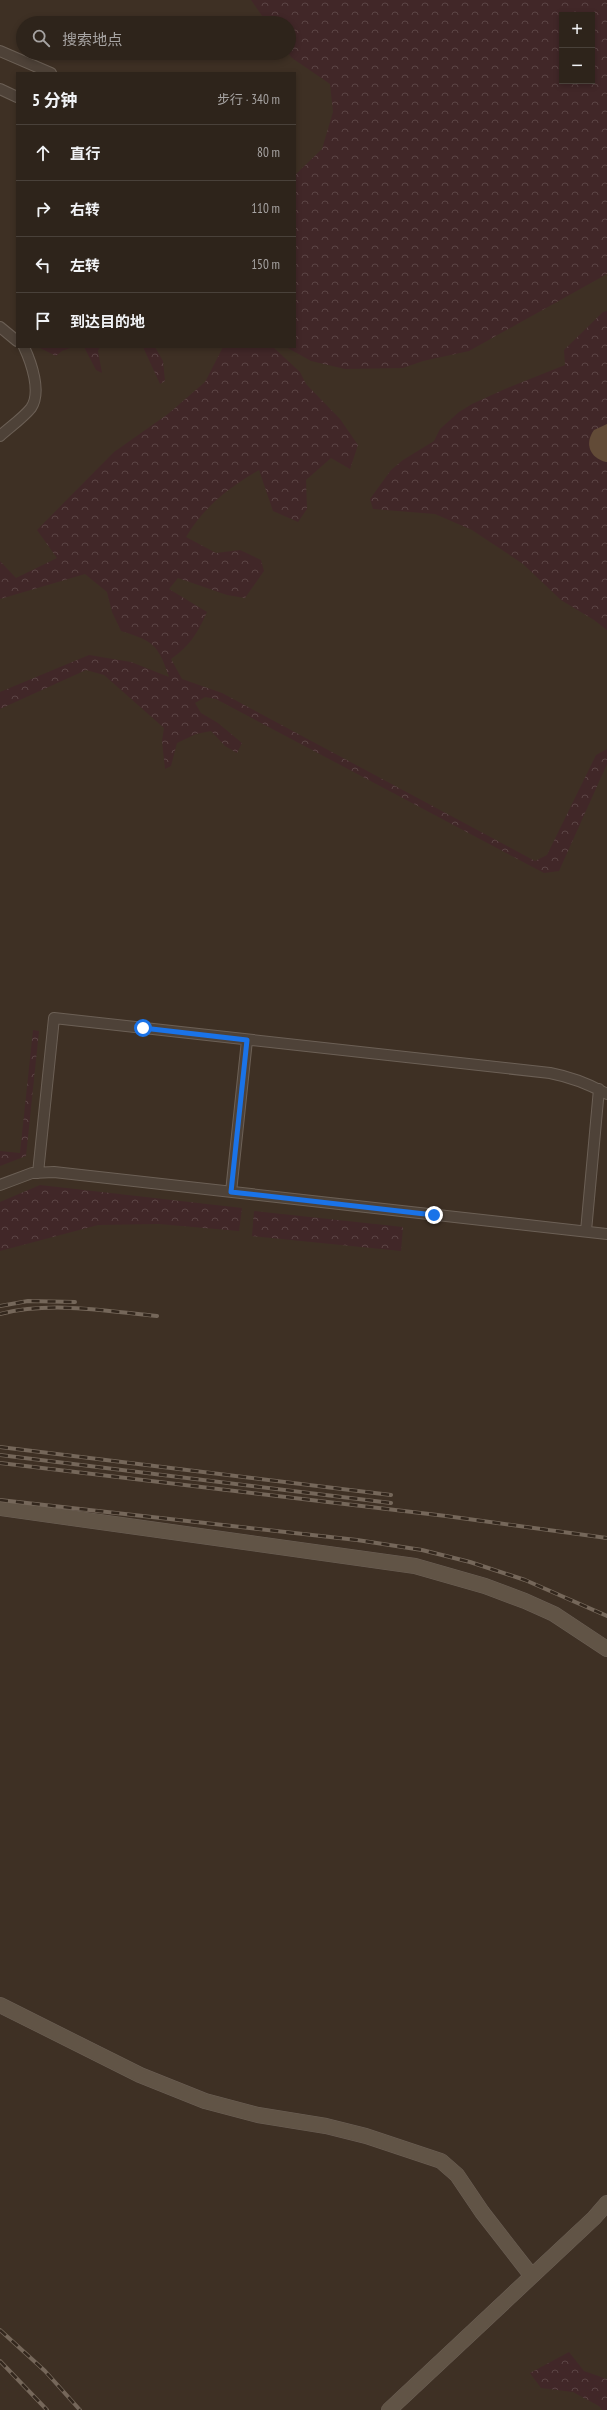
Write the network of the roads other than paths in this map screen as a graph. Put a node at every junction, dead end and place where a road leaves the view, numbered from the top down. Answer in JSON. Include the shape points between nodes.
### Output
{"nodes":[{"id":1,"x":0,"y":52,"type":"edge"},
{"id":2,"x":16,"y":59,"type":"edge"},
{"id":3,"x":19,"y":60,"type":"edge"},
{"id":4,"x":49,"y":72,"type":"edge"},
{"id":5,"x":0,"y":89,"type":"edge"},
{"id":6,"x":16,"y":97,"type":"edge"},
{"id":7,"x":0,"y":327,"type":"edge"},
{"id":8,"x":16,"y":340,"type":"edge"},
{"id":9,"x":24,"y":348,"type":"edge"},
{"id":10,"x":0,"y":436,"type":"edge"},
{"id":11,"x":247,"y":1040,"type":"junction"},
{"id":12,"x":603,"y":1092,"type":"edge"},
{"id":13,"x":38,"y":1173,"type":"junction"},
{"id":14,"x":0,"y":1185,"type":"edge"},
{"id":15,"x":231,"y":1192,"type":"junction"},
{"id":16,"x":586,"y":1231,"type":"junction"},
{"id":17,"x":607,"y":1234,"type":"edge"},
{"id":18,"x":0,"y":1508,"type":"edge"},
{"id":19,"x":607,"y":1649,"type":"edge"},
{"id":20,"x":0,"y":2005,"type":"edge"},
{"id":21,"x":607,"y":2203,"type":"edge"},
{"id":22,"x":531,"y":2275,"type":"junction"},
{"id":23,"x":389,"y":2410,"type":"edge"}],
"edges":[{"from":1,"to":2,"type":"street"},
{"from":3,"to":4,"type":"street"},
{"from":5,"to":6,"type":"street"},
{"from":7,"to":8,"type":"street"},
{"from":9,"to":10,"type":"street","via":[[34,382],[34,399],[31,408]]},
{"from":11,"to":12,"type":"street","via":[[550,1073],[569,1077]]},
{"from":11,"to":13,"type":"street","via":[[54,1018]]},
{"from":11,"to":15,"type":"street"},
{"from":12,"to":16,"type":"street"},
{"from":13,"to":14,"type":"street"},
{"from":13,"to":15,"type":"street","via":[[54,1172]]},
{"from":15,"to":16,"type":"street"},
{"from":16,"to":17,"type":"street"},
{"from":18,"to":19,"type":"street","via":[[415,1566],[485,1586],[554,1614]]},
{"from":20,"to":22,"type":"street","via":[[140,2075],[206,2101],[258,2115],[326,2126],[366,2136],[441,2161],[457,2175]]},
{"from":21,"to":22,"type":"street"},
{"from":22,"to":23,"type":"street"}]}
